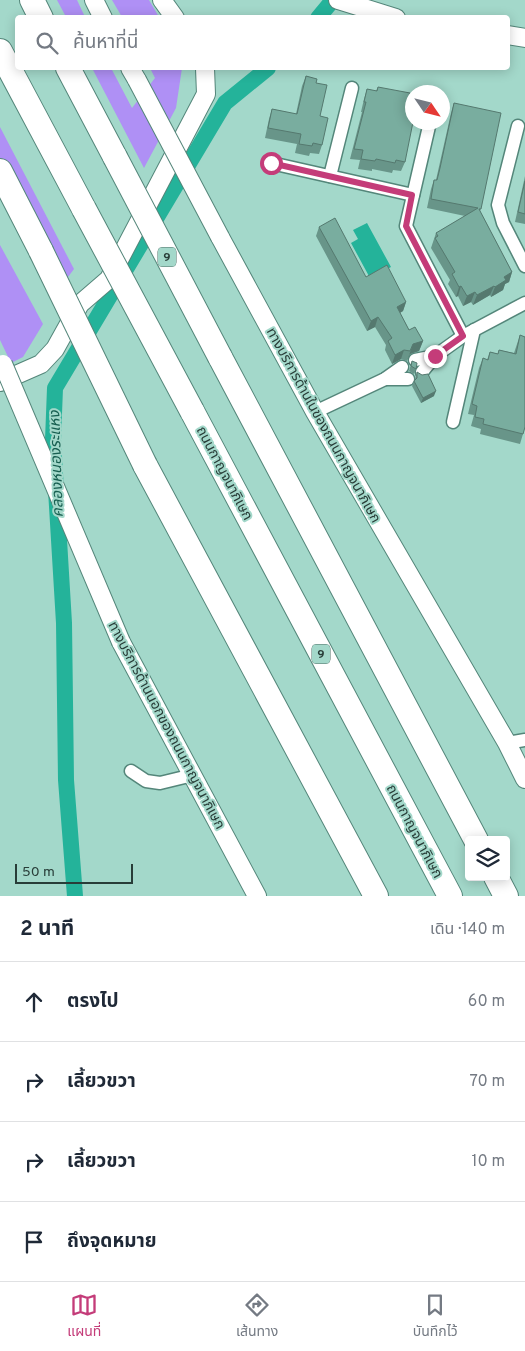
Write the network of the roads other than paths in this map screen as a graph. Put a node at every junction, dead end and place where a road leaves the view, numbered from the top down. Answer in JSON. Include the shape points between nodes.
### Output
{"nodes":[{"id":1,"x":32,"y":0,"type":"edge"},
{"id":2,"x":94,"y":0,"type":"edge"},
{"id":3,"x":162,"y":0,"type":"edge"},
{"id":4,"x":338,"y":0,"type":"edge"},
{"id":5,"x":40,"y":15,"type":"edge"},
{"id":6,"x":102,"y":15,"type":"edge"},
{"id":7,"x":173,"y":15,"type":"edge"},
{"id":8,"x":386,"y":15,"type":"edge"},
{"id":9,"x":510,"y":36,"type":"edge"},
{"id":10,"x":525,"y":38,"type":"edge"},
{"id":11,"x":0,"y":51,"type":"edge"},
{"id":12,"x":69,"y":70,"type":"edge"},
{"id":13,"x":205,"y":70,"type":"edge"},
{"id":14,"x":134,"y":74,"type":"edge"},
{"id":15,"x":352,"y":88,"type":"dead end"},
{"id":16,"x":518,"y":126,"type":"dead end"},
{"id":17,"x":428,"y":130,"type":"edge"},
{"id":18,"x":271,"y":163,"type":"dead end"},
{"id":19,"x":0,"y":171,"type":"edge"},
{"id":20,"x":330,"y":176,"type":"junction"},
{"id":21,"x":412,"y":195,"type":"junction"},
{"id":22,"x":525,"y":266,"type":"edge"},
{"id":23,"x":525,"y":303,"type":"edge"},
{"id":24,"x":469,"y":333,"type":"junction"},
{"id":25,"x":435,"y":356,"type":"junction"},
{"id":26,"x":415,"y":360,"type":"edge"},
{"id":27,"x":402,"y":367,"type":"dead end"},
{"id":28,"x":1,"y":368,"type":"edge"},
{"id":29,"x":422,"y":372,"type":"dead end"},
{"id":30,"x":385,"y":379,"type":"junction"},
{"id":31,"x":408,"y":379,"type":"dead end"},
{"id":32,"x":315,"y":412,"type":"junction"},
{"id":33,"x":453,"y":422,"type":"dead end"},
{"id":34,"x":525,"y":740,"type":"edge"},
{"id":35,"x":507,"y":742,"type":"junction"},
{"id":36,"x":131,"y":771,"type":"dead end"},
{"id":37,"x":193,"y":775,"type":"junction"},
{"id":38,"x":525,"y":779,"type":"edge"},
{"id":39,"x":474,"y":836,"type":"edge"},
{"id":40,"x":498,"y":881,"type":"edge"},
{"id":41,"x":256,"y":896,"type":"edge"},
{"id":42,"x":376,"y":896,"type":"edge"},
{"id":43,"x":450,"y":896,"type":"edge"},
{"id":44,"x":506,"y":896,"type":"edge"}],
"edges":[{"from":1,"to":5,"type":"highway"},
{"from":2,"to":6,"type":"main road"},
{"from":3,"to":7,"type":"main road"},
{"from":4,"to":8,"type":"main road"},
{"from":9,"to":10,"type":"main road"},
{"from":11,"to":43,"type":"highway","name":"ถนนกาญจนาภิเษก","number":"9","bridge":true},
{"from":12,"to":39,"type":"highway","number":"9","bridge":true},
{"from":13,"to":28,"type":"main road","via":[[206,94],[110,279],[80,304],[55,349],[41,364]]},
{"from":14,"to":32,"type":"main road","name":"ทางบริการด้านในของถนนกาญจนาภิเษก","bridge":true},
{"from":15,"to":20,"type":"street"},
{"from":16,"to":22,"type":"street","via":[[498,205],[503,223]]},
{"from":17,"to":21,"type":"street"},
{"from":18,"to":20,"type":"street"},
{"from":19,"to":42,"type":"highway","bridge":true,"via":[[145,465]]},
{"from":20,"to":21,"type":"street"},
{"from":21,"to":24,"type":"street","via":[[406,226]]},
{"from":23,"to":24,"type":"street"},
{"from":24,"to":25,"type":"street"},
{"from":24,"to":33,"type":"street"},
{"from":25,"to":26,"type":"street"},
{"from":25,"to":29,"type":"street"},
{"from":27,"to":30,"type":"street"},
{"from":28,"to":37,"type":"main road","name":"ทางบริการด้านนอกของถนนกาญจนาภิเษก","bridge":true,"via":[[121,642]]},
{"from":30,"to":31,"type":"street"},
{"from":30,"to":32,"type":"street"},
{"from":32,"to":35,"type":"main road","name":"ทางบริการด้านในของถนนกาญจนาภิเษก"},
{"from":34,"to":35,"type":"street"},
{"from":35,"to":38,"type":"main road","name":"ทางบริการด้านในของถนนกาญจนาภิเษก"},
{"from":36,"to":37,"type":"street","via":[[146,781],[160,783]]},
{"from":37,"to":41,"type":"main road","name":"ทางบริการด้านนอกของถนนกาญจนาภิเษก"},
{"from":40,"to":44,"type":"highway"}]}
